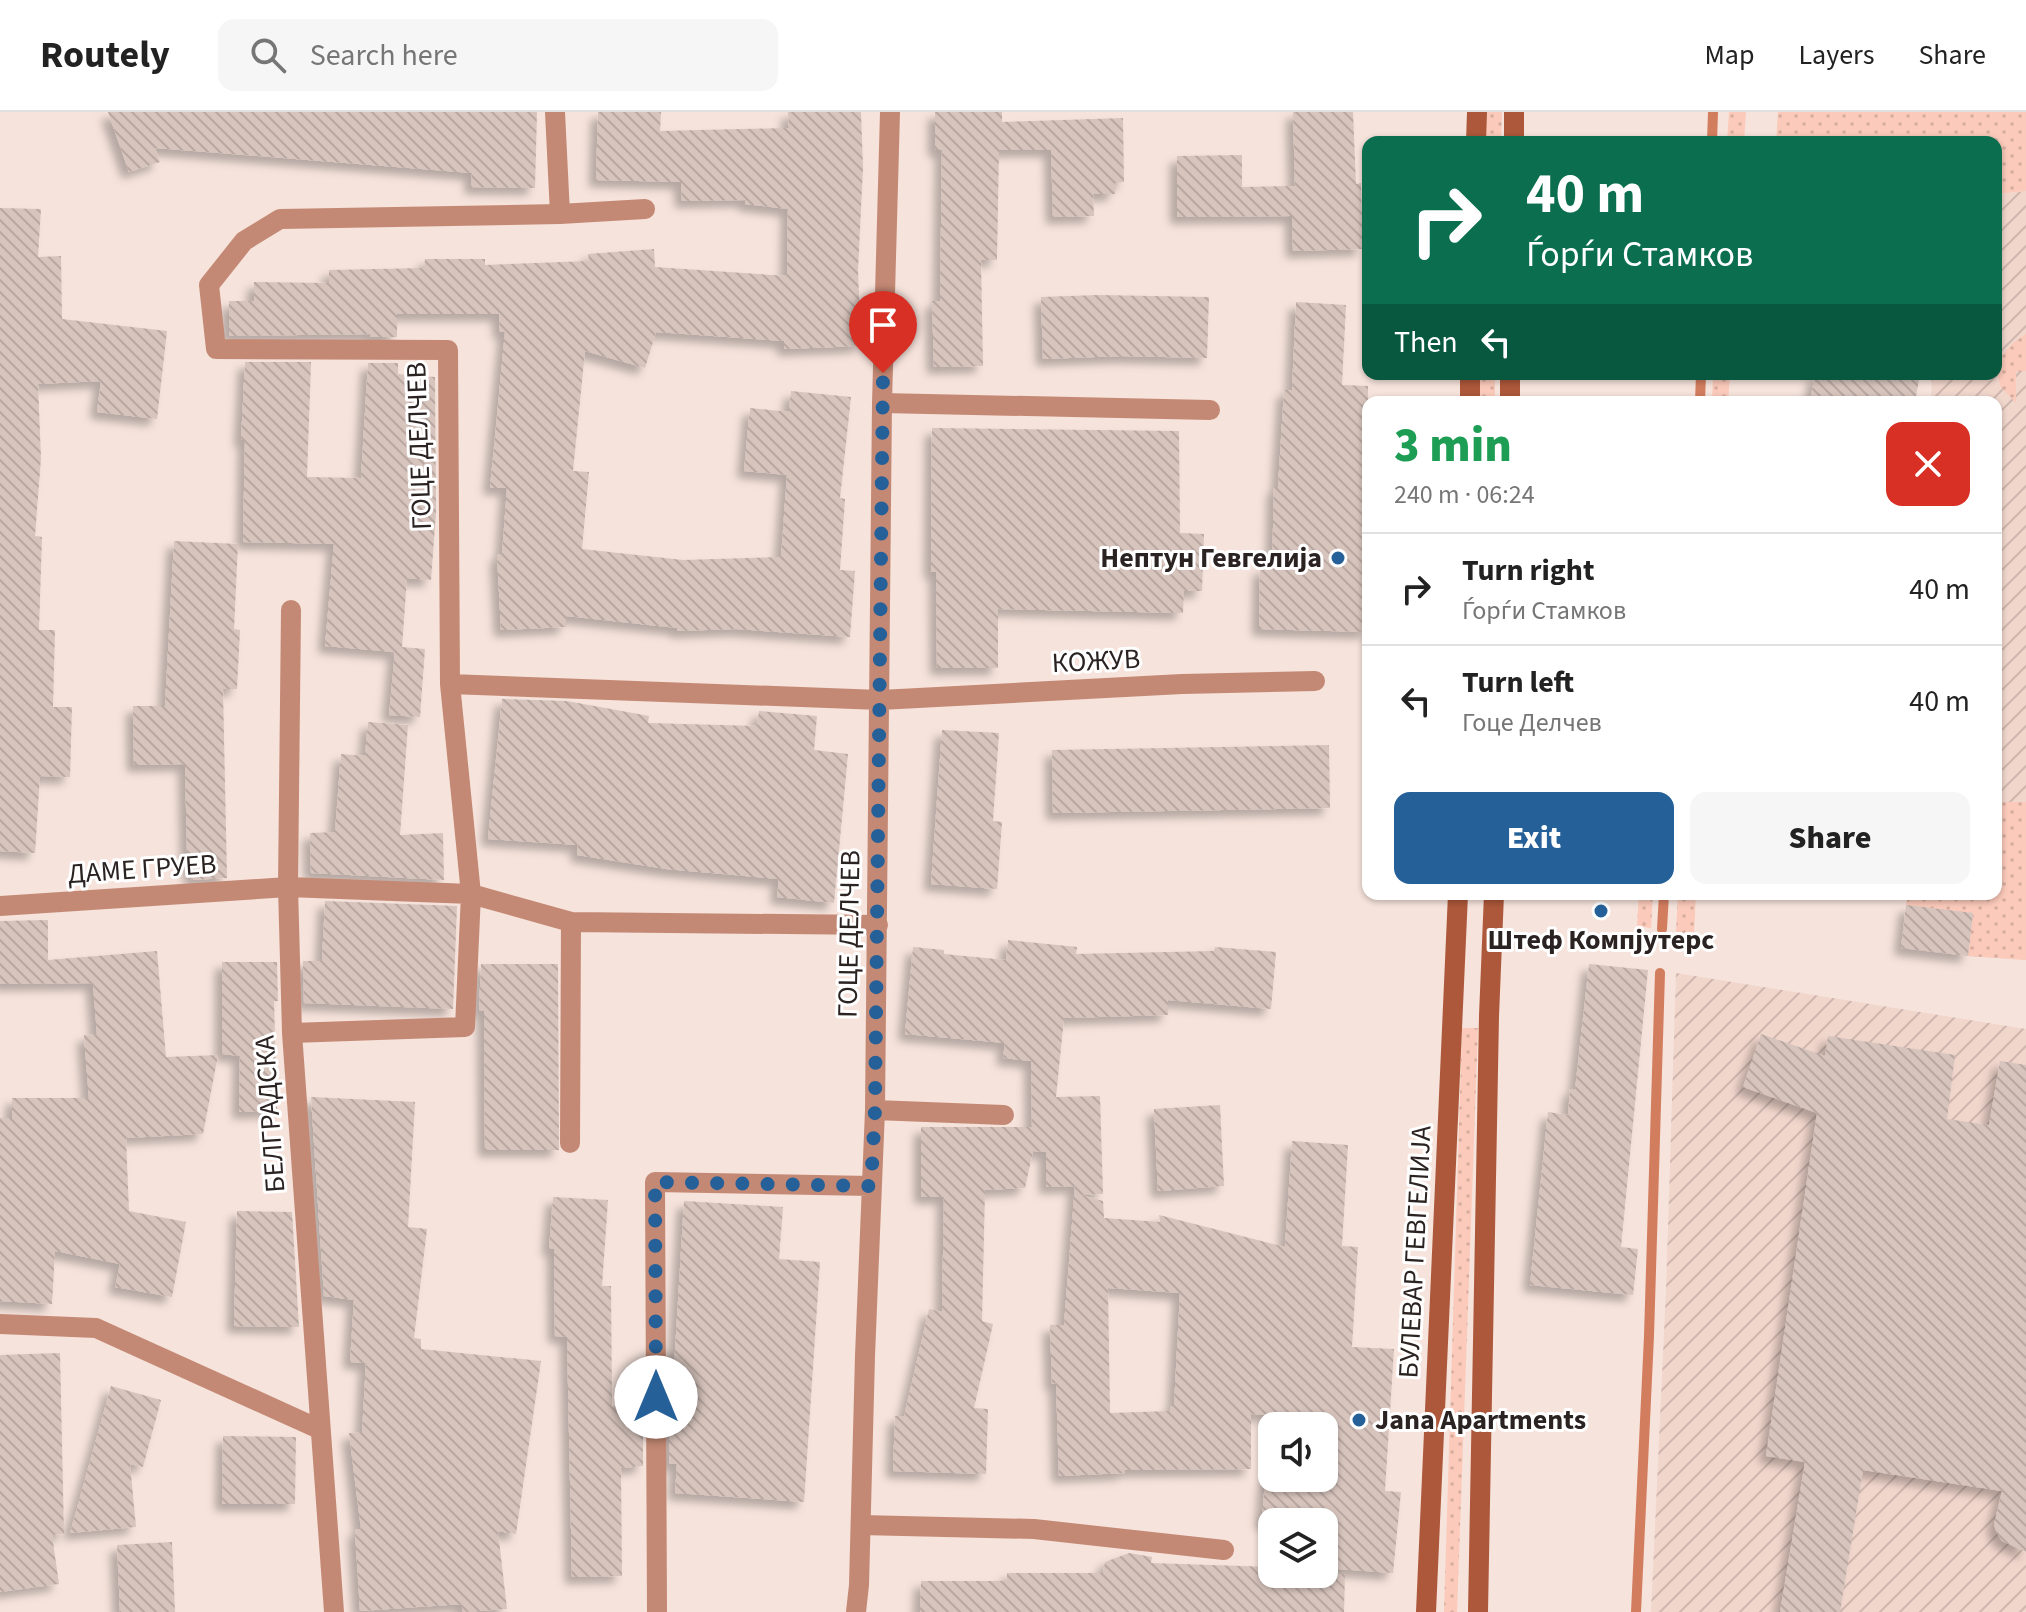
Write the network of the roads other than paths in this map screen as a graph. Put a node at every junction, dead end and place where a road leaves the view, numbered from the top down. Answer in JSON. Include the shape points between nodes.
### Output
{"nodes":[{"id":1,"x":555,"y":112,"type":"edge"},
{"id":2,"x":890,"y":112,"type":"edge"},
{"id":3,"x":1477,"y":112,"type":"edge"},
{"id":4,"x":1514,"y":112,"type":"edge"},
{"id":5,"x":1476,"y":136,"type":"edge"},
{"id":6,"x":1514,"y":136,"type":"edge"},
{"id":7,"x":645,"y":209,"type":"dead end"},
{"id":8,"x":560,"y":214,"type":"junction"},
{"id":9,"x":882,"y":403,"type":"junction"},
{"id":10,"x":1210,"y":410,"type":"dead end"},
{"id":11,"x":291,"y":610,"type":"dead end"},
{"id":12,"x":1315,"y":681,"type":"dead end"},
{"id":13,"x":450,"y":684,"type":"junction"},
{"id":14,"x":880,"y":700,"type":"junction"},
{"id":15,"x":288,"y":887,"type":"junction"},
{"id":16,"x":471,"y":894,"type":"junction"},
{"id":17,"x":1458,"y":900,"type":"edge"},
{"id":18,"x":1494,"y":900,"type":"edge"},
{"id":19,"x":0,"y":906,"type":"edge"},
{"id":20,"x":571,"y":922,"type":"junction"},
{"id":21,"x":878,"y":925,"type":"junction"},
{"id":22,"x":292,"y":1033,"type":"junction"},
{"id":23,"x":875,"y":1110,"type":"junction"},
{"id":24,"x":1004,"y":1115,"type":"dead end"},
{"id":25,"x":570,"y":1143,"type":"dead end"},
{"id":26,"x":871,"y":1186,"type":"junction"},
{"id":27,"x":0,"y":1324,"type":"edge"},
{"id":28,"x":319,"y":1429,"type":"junction"},
{"id":29,"x":861,"y":1525,"type":"junction"},
{"id":30,"x":1224,"y":1550,"type":"dead end"},
{"id":31,"x":334,"y":1612,"type":"edge"},
{"id":32,"x":657,"y":1612,"type":"edge"},
{"id":33,"x":856,"y":1612,"type":"edge"},
{"id":34,"x":1426,"y":1612,"type":"edge"},
{"id":35,"x":1478,"y":1612,"type":"edge"}],
"edges":[{"from":1,"to":8,"type":"street"},
{"from":2,"to":9,"type":"street","name":"ГОЦЕ ДЕЛЧЕВ"},
{"from":3,"to":5,"type":"main road"},
{"from":4,"to":6,"type":"main road"},
{"from":7,"to":8,"type":"street","name":"ГОЦЕ ДЕЛЧЕВ"},
{"from":8,"to":13,"type":"street","name":"ГОЦЕ ДЕЛЧЕВ","via":[[280,219],[244,241],[209,285],[216,349],[448,350]]},
{"from":9,"to":10,"type":"street"},
{"from":9,"to":14,"type":"street","name":"ГОЦЕ ДЕЛЧЕВ"},
{"from":11,"to":15,"type":"street","name":"БЕЛГРАДСКА"},
{"from":12,"to":14,"type":"street","name":"КОЖУВ"},
{"from":13,"to":14,"type":"street","name":"КОЖУВ"},
{"from":13,"to":16,"type":"street","name":"ГОЦЕ ДЕЛЧЕВ"},
{"from":14,"to":21,"type":"street","name":"ГОЦЕ ДЕЛЧЕВ"},
{"from":15,"to":16,"type":"street","name":"ДАМЕ ГРУЕВ"},
{"from":15,"to":19,"type":"street","name":"ДАМЕ ГРУЕВ"},
{"from":15,"to":22,"type":"street","name":"БЕЛГРАДСКА"},
{"from":16,"to":20,"type":"street","name":"ДАМЕ ГРУЕВ"},
{"from":16,"to":22,"type":"street","name":"ГОЦЕ ДЕЛЧЕВ","via":[[465,1027]]},
{"from":17,"to":34,"type":"main road","name":"БУЛЕВАР ГЕВГЕЛИЈА"},
{"from":18,"to":35,"type":"main road"},
{"from":20,"to":21,"type":"street","name":"ДАМЕ ГРУЕВ"},
{"from":20,"to":25,"type":"street"},
{"from":21,"to":23,"type":"street","name":"ГОЦЕ ДЕЛЧЕВ"},
{"from":22,"to":28,"type":"street","name":"БЕЛГРАДСКА"},
{"from":23,"to":24,"type":"street"},
{"from":23,"to":26,"type":"street","name":"ГОЦЕ ДЕЛЧЕВ"},
{"from":26,"to":29,"type":"street","name":"ГОЦЕ ДЕЛЧЕВ"},
{"from":26,"to":32,"type":"street","via":[[655,1182]]},
{"from":27,"to":28,"type":"street","via":[[96,1328]]},
{"from":28,"to":31,"type":"street","name":"БЕЛГРАДСКА"},
{"from":29,"to":30,"type":"street","via":[[1034,1529]]},
{"from":29,"to":33,"type":"street","name":"ГОЦЕ ДЕЛЧЕВ"}]}
